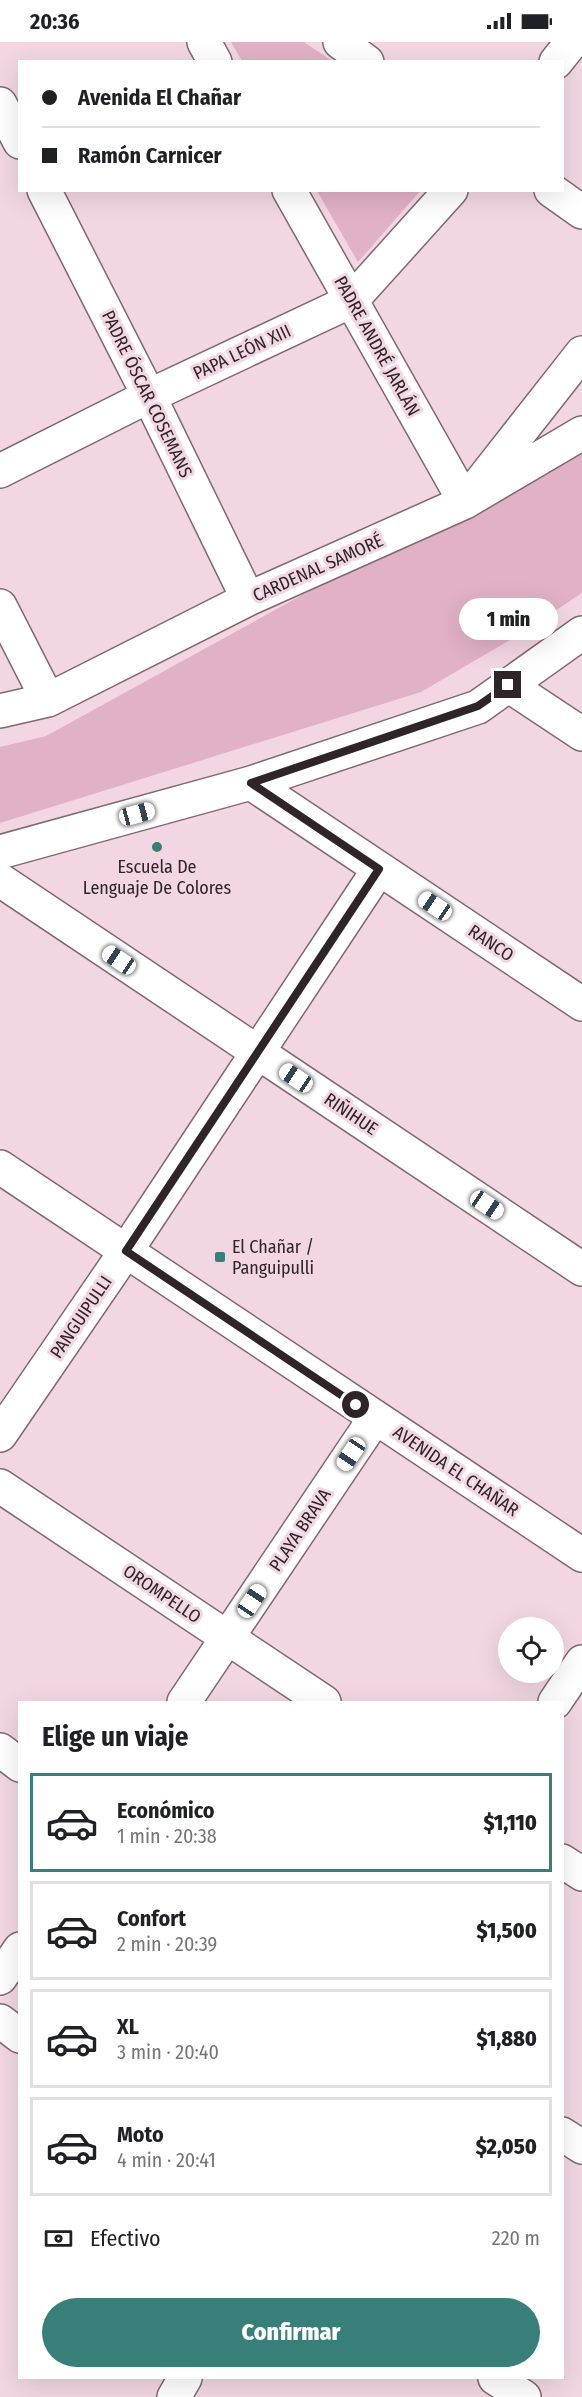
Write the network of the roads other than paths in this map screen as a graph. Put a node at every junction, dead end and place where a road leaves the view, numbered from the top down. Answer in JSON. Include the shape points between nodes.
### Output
{"nodes":[{"id":1,"x":204,"y":42,"type":"edge"},
{"id":2,"x":340,"y":42,"type":"edge"},
{"id":3,"x":572,"y":42,"type":"edge"},
{"id":4,"x":214,"y":60,"type":"edge"},
{"id":5,"x":364,"y":60,"type":"edge"},
{"id":6,"x":558,"y":60,"type":"edge"},
{"id":7,"x":0,"y":104,"type":"edge"},
{"id":8,"x":18,"y":138,"type":"edge"},
{"id":9,"x":45,"y":192,"type":"edge"},
{"id":10,"x":290,"y":192,"type":"edge"},
{"id":11,"x":449,"y":192,"type":"edge"},
{"id":12,"x":554,"y":192,"type":"edge"},
{"id":13,"x":582,"y":212,"type":"edge"},
{"id":14,"x":351,"y":301,"type":"junction"},
{"id":15,"x":582,"y":353,"type":"edge"},
{"id":16,"x":149,"y":396,"type":"junction"},
{"id":17,"x":582,"y":433,"type":"edge"},
{"id":18,"x":0,"y":471,"type":"edge"},
{"id":19,"x":465,"y":502,"type":"junction"},
{"id":20,"x":248,"y":599,"type":"junction"},
{"id":21,"x":0,"y":606,"type":"edge"},
{"id":22,"x":582,"y":633,"type":"edge"},
{"id":23,"x":508,"y":685,"type":"junction"},
{"id":24,"x":48,"y":700,"type":"junction"},
{"id":25,"x":0,"y":711,"type":"edge"},
{"id":26,"x":582,"y":734,"type":"edge"},
{"id":27,"x":251,"y":783,"type":"junction"},
{"id":28,"x":0,"y":852,"type":"edge"},
{"id":29,"x":379,"y":869,"type":"junction"},
{"id":30,"x":0,"y":880,"type":"edge"},
{"id":31,"x":582,"y":1004,"type":"edge"},
{"id":32,"x":258,"y":1052,"type":"junction"},
{"id":33,"x":0,"y":1167,"type":"edge"},
{"id":34,"x":126,"y":1251,"type":"junction"},
{"id":35,"x":582,"y":1269,"type":"edge"},
{"id":36,"x":375,"y":1418,"type":"junction"},
{"id":37,"x":0,"y":1435,"type":"edge"},
{"id":38,"x":0,"y":1486,"type":"edge"},
{"id":39,"x":582,"y":1555,"type":"edge"},
{"id":40,"x":227,"y":1638,"type":"junction"},
{"id":41,"x":582,"y":1662,"type":"edge"},
{"id":42,"x":185,"y":1701,"type":"edge"},
{"id":43,"x":322,"y":1701,"type":"edge"},
{"id":44,"x":556,"y":1701,"type":"edge"},
{"id":45,"x":0,"y":1750,"type":"edge"},
{"id":46,"x":18,"y":1764,"type":"edge"},
{"id":47,"x":564,"y":1863,"type":"edge"},
{"id":48,"x":582,"y":1875,"type":"edge"},
{"id":49,"x":18,"y":1952,"type":"edge"},
{"id":50,"x":0,"y":1978,"type":"edge"},
{"id":51,"x":0,"y":2021,"type":"edge"},
{"id":52,"x":18,"y":2034,"type":"edge"},
{"id":53,"x":564,"y":2135,"type":"edge"},
{"id":54,"x":582,"y":2147,"type":"edge"},
{"id":55,"x":184,"y":2379,"type":"edge"},
{"id":56,"x":497,"y":2379,"type":"edge"},
{"id":57,"x":174,"y":2397,"type":"edge"},
{"id":58,"x":524,"y":2397,"type":"edge"}],
"edges":[{"from":1,"to":4,"type":"street"},
{"from":2,"to":5,"type":"street"},
{"from":3,"to":6,"type":"street"},
{"from":7,"to":8,"type":"street"},
{"from":9,"to":16,"type":"street","name":"PADRE ÓSCAR COSEMANS"},
{"from":10,"to":14,"type":"street","name":"PADRE ANDRÉ JARLÁN"},
{"from":11,"to":14,"type":"street","name":"PAPA LEÓN XIII"},
{"from":12,"to":13,"type":"street"},
{"from":14,"to":16,"type":"street","name":"PAPA LEÓN XIII"},
{"from":14,"to":19,"type":"street","name":"PADRE ANDRÉ JARLÁN"},
{"from":15,"to":19,"type":"street","name":"CARDENAL SAMORÉ"},
{"from":16,"to":18,"type":"street","name":"PAPA LEÓN XIII"},
{"from":16,"to":20,"type":"street","name":"PADRE ÓSCAR COSEMANS"},
{"from":17,"to":19,"type":"street"},
{"from":19,"to":20,"type":"street","name":"CARDENAL SAMORÉ"},
{"from":20,"to":24,"type":"street","name":"CARDENAL SAMORÉ"},
{"from":21,"to":24,"type":"street"},
{"from":22,"to":23,"type":"street"},
{"from":23,"to":26,"type":"street"},
{"from":23,"to":27,"type":"street","via":[[478,706]]},
{"from":24,"to":25,"type":"street","name":"CARDENAL SAMORÉ"},
{"from":27,"to":28,"type":"street"},
{"from":27,"to":29,"type":"street","name":"RANCO"},
{"from":29,"to":31,"type":"street","name":"RANCO"},
{"from":29,"to":32,"type":"street","name":"PANGUIPULLI"},
{"from":30,"to":32,"type":"street","name":"RIÑIHUE"},
{"from":32,"to":34,"type":"street","name":"PANGUIPULLI"},
{"from":32,"to":35,"type":"street","name":"RIÑIHUE"},
{"from":33,"to":34,"type":"street","name":"AVENIDA EL CHAÑAR"},
{"from":34,"to":36,"type":"street","name":"AVENIDA EL CHAÑAR"},
{"from":34,"to":37,"type":"street","name":"PANGUIPULLI"},
{"from":36,"to":39,"type":"street","name":"AVENIDA EL CHAÑAR"},
{"from":36,"to":40,"type":"street","name":"PLAYA BRAVA"},
{"from":38,"to":40,"type":"street","name":"OROMPELLO"},
{"from":40,"to":42,"type":"street","name":"PLAYA BRAVA"},
{"from":40,"to":43,"type":"street","name":"OROMPELLO"},
{"from":41,"to":44,"type":"street"},
{"from":45,"to":46,"type":"street"},
{"from":47,"to":48,"type":"street"},
{"from":49,"to":50,"type":"street"},
{"from":51,"to":52,"type":"street"},
{"from":53,"to":54,"type":"street"},
{"from":55,"to":57,"type":"street"},
{"from":56,"to":58,"type":"street"}]}
